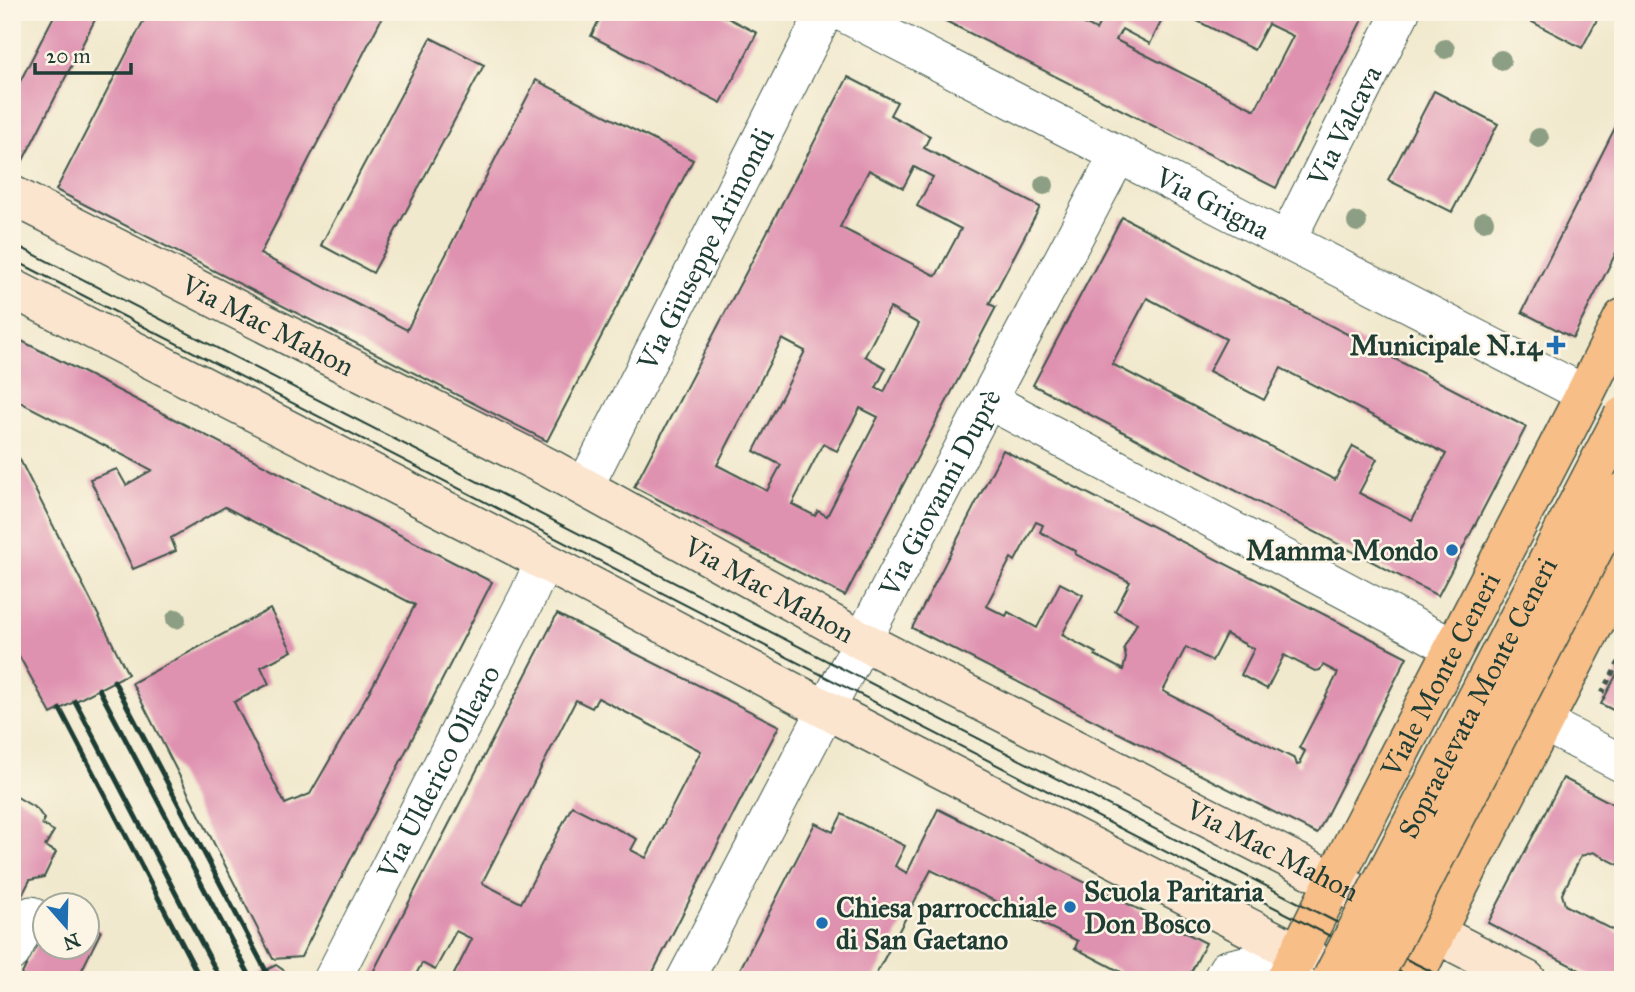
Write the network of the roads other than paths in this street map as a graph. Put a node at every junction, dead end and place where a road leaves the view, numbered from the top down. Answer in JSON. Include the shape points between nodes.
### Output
{"nodes":[{"id":1,"x":825,"y":12,"type":"edge"},
{"id":2,"x":841,"y":12,"type":"edge"},
{"id":3,"x":1401,"y":12,"type":"edge"},
{"id":4,"x":1118,"y":155,"type":"junction"},
{"id":5,"x":12,"y":195,"type":"edge"},
{"id":6,"x":1287,"y":240,"type":"junction"},
{"id":7,"x":12,"y":288,"type":"edge"},
{"id":8,"x":1623,"y":318,"type":"edge"},
{"id":9,"x":1585,"y":394,"type":"junction"},
{"id":10,"x":988,"y":400,"type":"junction"},
{"id":11,"x":1623,"y":416,"type":"edge"},
{"id":12,"x":585,"y":486,"type":"junction"},
{"id":13,"x":1623,"y":492,"type":"edge"},
{"id":14,"x":544,"y":561,"type":"junction"},
{"id":15,"x":1623,"y":568,"type":"edge"},
{"id":16,"x":863,"y":641,"type":"junction"},
{"id":17,"x":1454,"y":648,"type":"junction"},
{"id":18,"x":827,"y":710,"type":"junction"},
{"id":19,"x":1544,"y":723,"type":"junction"},
{"id":20,"x":1623,"y":764,"type":"edge"},
{"id":21,"x":1390,"y":772,"type":"junction"},
{"id":22,"x":1494,"y":820,"type":"junction"},
{"id":23,"x":1334,"y":881,"type":"junction"},
{"id":24,"x":31,"y":915,"type":"dead end"},
{"id":25,"x":1436,"y":934,"type":"junction"},
{"id":26,"x":12,"y":952,"type":"edge"},
{"id":27,"x":1291,"y":966,"type":"edge"},
{"id":28,"x":331,"y":980,"type":"edge"},
{"id":29,"x":685,"y":980,"type":"edge"},
{"id":30,"x":1221,"y":980,"type":"edge"},
{"id":31,"x":1331,"y":980,"type":"edge"},
{"id":32,"x":1349,"y":980,"type":"edge"},
{"id":33,"x":1371,"y":980,"type":"edge"},
{"id":34,"x":1413,"y":980,"type":"edge"},
{"id":35,"x":1527,"y":980,"type":"edge"}],
"edges":[{"from":1,"to":12,"type":"street","name":"Via Giuseppe Arimondi"},
{"from":2,"to":4,"type":"street","name":"Via Grigna"},
{"from":3,"to":6,"type":"street","name":"Via Valcava"},
{"from":4,"to":6,"type":"street","name":"Via Grigna"},
{"from":4,"to":10,"type":"street","name":"Via Giovanni Duprè"},
{"from":5,"to":12,"type":"main road","name":"Via Mac Mahon"},
{"from":6,"to":9,"type":"street","name":"Via Grigna"},
{"from":7,"to":14,"type":"main road"},
{"from":8,"to":9,"type":"main road","name":"Viale Monte Ceneri"},
{"from":9,"to":17,"type":"main road","name":"Viale Monte Ceneri"},
{"from":10,"to":16,"type":"street","name":"Via Giovanni Duprè"},
{"from":10,"to":17,"type":"street"},
{"from":11,"to":31,"type":"main road","name":"Sopraelevata Monte Ceneri","bridge":true},
{"from":12,"to":16,"type":"main road","name":"Via Mac Mahon"},
{"from":13,"to":33,"type":"main road","name":"Sopraelevata Monte Ceneri","bridge":true},
{"from":14,"to":18,"type":"main road"},
{"from":14,"to":28,"type":"street","name":"Via Ulderico Ollearo"},
{"from":15,"to":19,"type":"main road"},
{"from":16,"to":18,"type":"street","name":"Via Giovanni Duprè"},
{"from":16,"to":23,"type":"main road","name":"Via Mac Mahon"},
{"from":17,"to":21,"type":"main road","name":"Viale Monte Ceneri"},
{"from":18,"to":27,"type":"main road"},
{"from":18,"to":29,"type":"street","name":"Via Giovanni Duprè"},
{"from":19,"to":20,"type":"street"},
{"from":19,"to":22,"type":"main road"},
{"from":21,"to":22,"type":"main road","via":[[1398,810],[1409,824],[1423,831],[1460,835]]},
{"from":21,"to":23,"type":"main road","name":"Viale Monte Ceneri"},
{"from":22,"to":25,"type":"main road"},
{"from":23,"to":25,"type":"main road","name":"Via Mac Mahon"},
{"from":23,"to":27,"type":"main road","name":"Viale Monte Ceneri"},
{"from":24,"to":26,"type":"street"},
{"from":25,"to":34,"type":"main road"},
{"from":25,"to":35,"type":"main road","name":"Via Mac Mahon"},
{"from":27,"to":30,"type":"street","via":[[1227,969]]},
{"from":27,"to":32,"type":"main road"}]}
